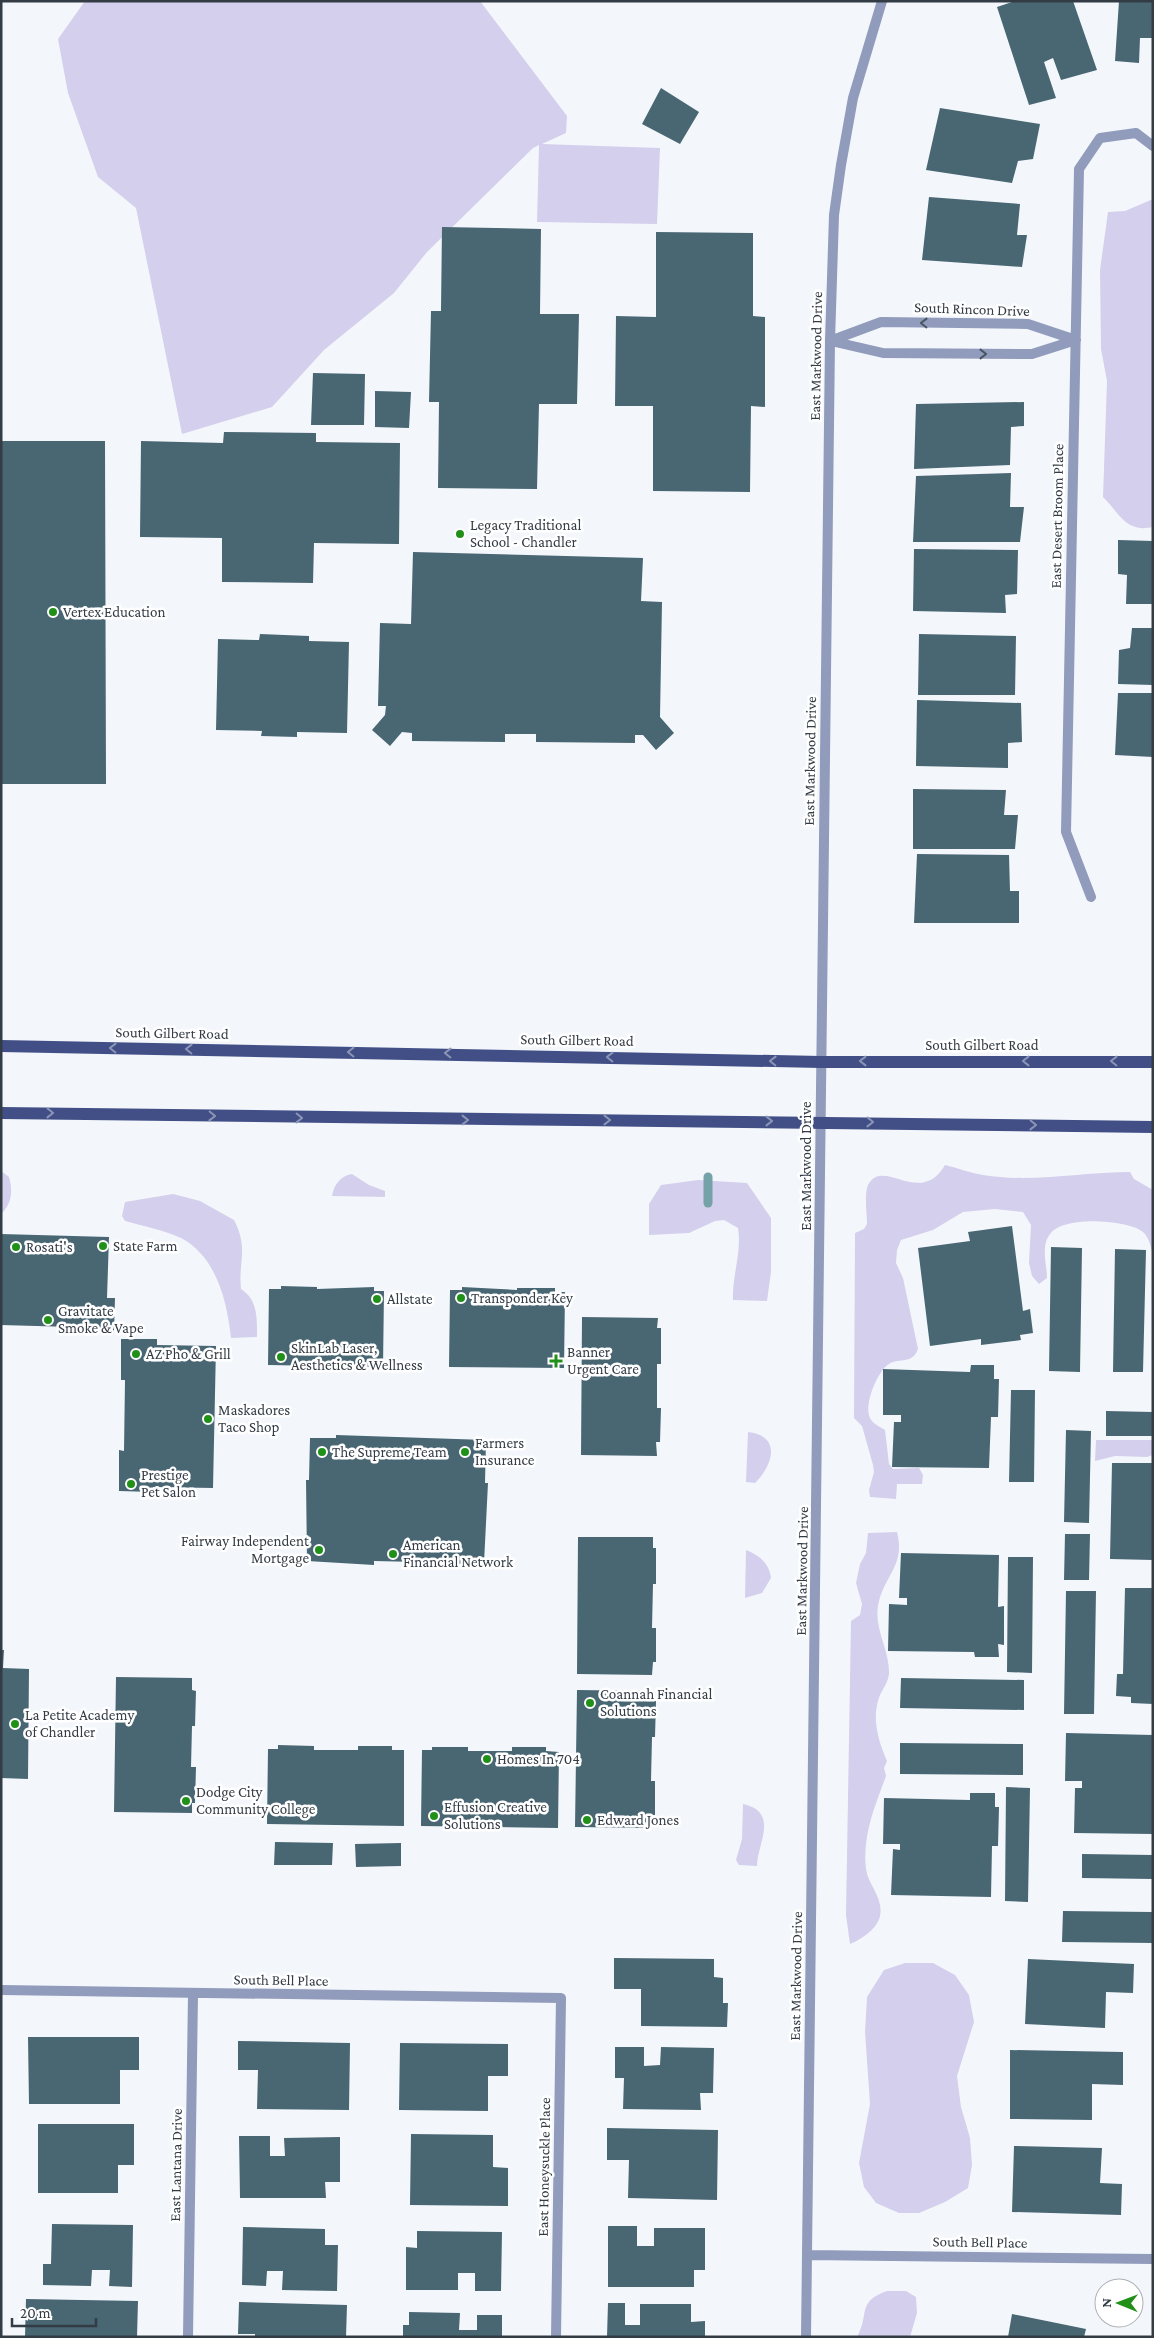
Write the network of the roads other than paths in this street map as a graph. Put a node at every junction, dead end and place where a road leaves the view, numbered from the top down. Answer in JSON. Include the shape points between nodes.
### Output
{"nodes":[{"id":1,"x":882,"y":1,"type":"edge"},
{"id":2,"x":1153,"y":146,"type":"edge"},
{"id":3,"x":1076,"y":340,"type":"junction"},
{"id":4,"x":830,"y":341,"type":"junction"},
{"id":5,"x":1091,"y":897,"type":"dead end"},
{"id":6,"x":1,"y":1046,"type":"edge"},
{"id":7,"x":822,"y":1062,"type":"junction"},
{"id":8,"x":1153,"y":1062,"type":"edge"},
{"id":9,"x":1,"y":1112,"type":"edge"},
{"id":10,"x":821,"y":1121,"type":"junction"},
{"id":11,"x":1153,"y":1128,"type":"edge"},
{"id":12,"x":1,"y":1990,"type":"edge"},
{"id":13,"x":193,"y":1994,"type":"junction"},
{"id":14,"x":561,"y":1998,"type":"joint"},
{"id":15,"x":808,"y":2255,"type":"junction"},
{"id":16,"x":1153,"y":2259,"type":"edge"},
{"id":17,"x":188,"y":2337,"type":"edge"},
{"id":18,"x":556,"y":2337,"type":"edge"},
{"id":19,"x":806,"y":2337,"type":"edge"}],
"edges":[{"from":1,"to":4,"type":"street","name":"East Markwood Drive","via":[[853,98],[841,165],[834,215]]},
{"from":2,"to":3,"type":"street","name":"East Desert Broom Place","via":[[1136,133],[1100,138],[1079,169]]},
{"from":4,"to":3,"type":"street","one_way":true,"via":[[883,353],[1032,354]]},
{"from":3,"to":4,"type":"street","name":"South Rincon Drive","one_way":true,"via":[[1028,324],[881,322]]},
{"from":3,"to":5,"type":"street","name":"East Desert Broom Place","via":[[1066,832]]},
{"from":4,"to":7,"type":"street","name":"East Markwood Drive"},
{"from":7,"to":6,"type":"main road","name":"South Gilbert Road","one_way":true},
{"from":8,"to":7,"type":"main road","name":"South Gilbert Road","one_way":true},
{"from":7,"to":10,"type":"street","name":"East Markwood Drive"},
{"from":9,"to":10,"type":"main road","one_way":true},
{"from":10,"to":11,"type":"main road","one_way":true},
{"from":10,"to":15,"type":"street","name":"East Markwood Drive"},
{"from":12,"to":13,"type":"street","name":"South Bell Place"},
{"from":13,"to":14,"type":"street","name":"South Bell Place"},
{"from":13,"to":17,"type":"street","name":"East Lantana Drive"},
{"from":14,"to":18,"type":"street","name":"East Honeysuckle Place"},
{"from":15,"to":16,"type":"street","name":"South Bell Place"},
{"from":15,"to":19,"type":"street","name":"East Markwood Drive"}]}
